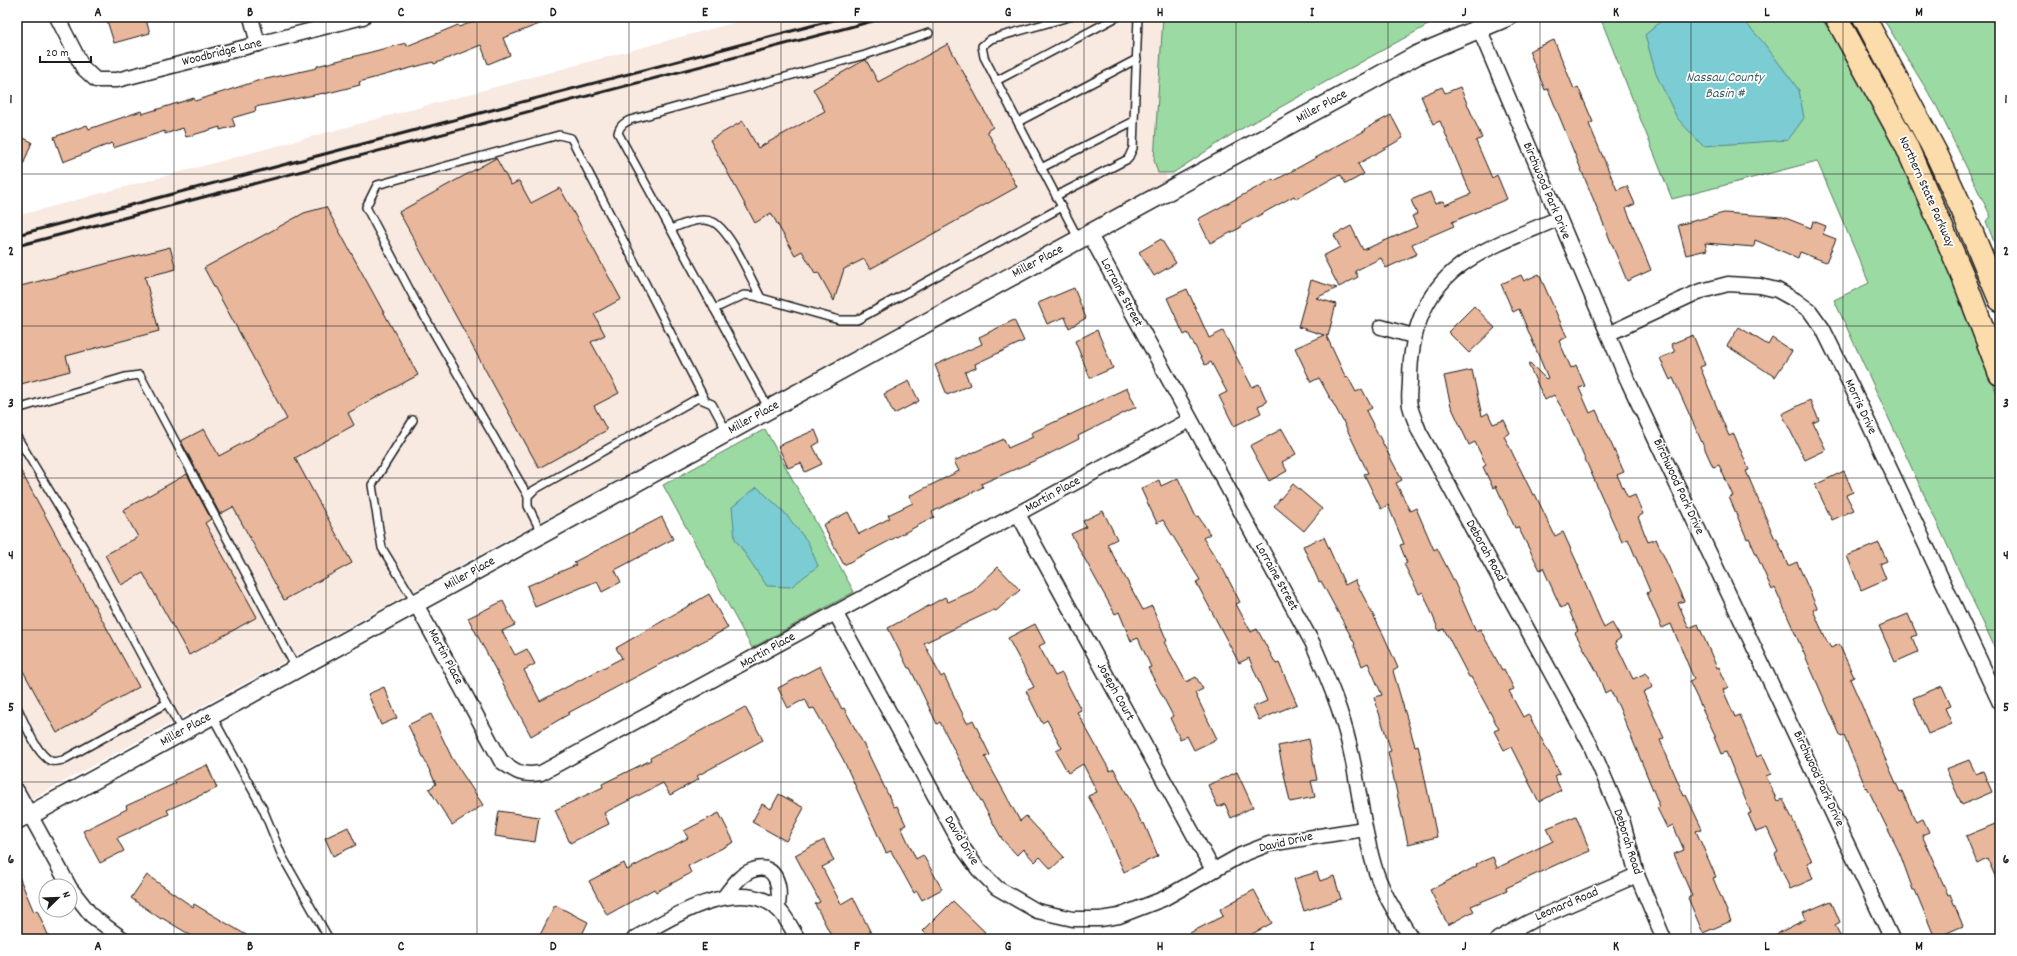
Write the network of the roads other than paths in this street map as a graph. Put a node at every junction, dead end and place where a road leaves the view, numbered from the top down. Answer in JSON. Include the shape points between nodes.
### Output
{"nodes":[{"id":1,"x":57,"y":17,"type":"edge"},
{"id":2,"x":251,"y":17,"type":"edge"},
{"id":3,"x":363,"y":17,"type":"edge"},
{"id":4,"x":1069,"y":17,"type":"edge"},
{"id":5,"x":1117,"y":17,"type":"edge"},
{"id":6,"x":1138,"y":17,"type":"edge"},
{"id":7,"x":1507,"y":17,"type":"edge"},
{"id":8,"x":1836,"y":17,"type":"edge"},
{"id":9,"x":1864,"y":17,"type":"edge"},
{"id":10,"x":1478,"y":28,"type":"junction"},
{"id":11,"x":929,"y":33,"type":"dead end"},
{"id":12,"x":258,"y":44,"type":"junction"},
{"id":13,"x":1137,"y":59,"type":"junction"},
{"id":14,"x":996,"y":81,"type":"junction"},
{"id":15,"x":1134,"y":121,"type":"junction"},
{"id":16,"x":1018,"y":122,"type":"junction"},
{"id":17,"x":1041,"y":168,"type":"junction"},
{"id":18,"x":1056,"y":196,"type":"junction"},
{"id":19,"x":1062,"y":207,"type":"junction"},
{"id":20,"x":1557,"y":219,"type":"junction"},
{"id":21,"x":671,"y":229,"type":"junction"},
{"id":22,"x":1085,"y":237,"type":"junction"},
{"id":23,"x":761,"y":298,"type":"junction"},
{"id":24,"x":2000,"y":300,"type":"edge"},
{"id":25,"x":714,"y":309,"type":"junction"},
{"id":26,"x":1381,"y":327,"type":"dead end"},
{"id":27,"x":1608,"y":334,"type":"junction"},
{"id":28,"x":1413,"y":336,"type":"junction"},
{"id":29,"x":2000,"y":374,"type":"edge"},
{"id":30,"x":705,"y":400,"type":"junction"},
{"id":31,"x":17,"y":409,"type":"edge"},
{"id":32,"x":769,"y":409,"type":"junction"},
{"id":33,"x":413,"y":420,"type":"dead end"},
{"id":34,"x":1190,"y":420,"type":"junction"},
{"id":35,"x":727,"y":433,"type":"junction"},
{"id":36,"x":17,"y":437,"type":"edge"},
{"id":37,"x":528,"y":496,"type":"junction"},
{"id":38,"x":1018,"y":514,"type":"junction"},
{"id":39,"x":542,"y":534,"type":"junction"},
{"id":40,"x":416,"y":604,"type":"junction"},
{"id":41,"x":836,"y":614,"type":"junction"},
{"id":42,"x":297,"y":669,"type":"junction"},
{"id":43,"x":167,"y":703,"type":"junction"},
{"id":44,"x":2000,"y":703,"type":"edge"},
{"id":45,"x":17,"y":707,"type":"edge"},
{"id":46,"x":212,"y":716,"type":"junction"},
{"id":47,"x":183,"y":732,"type":"junction"},
{"id":48,"x":17,"y":791,"type":"edge"},
{"id":49,"x":24,"y":819,"type":"edge"},
{"id":50,"x":1364,"y":828,"type":"junction"},
{"id":51,"x":1213,"y":870,"type":"junction"},
{"id":52,"x":1637,"y":875,"type":"junction"},
{"id":53,"x":64,"y":878,"type":"edge"},
{"id":54,"x":724,"y":897,"type":"junction"},
{"id":55,"x":78,"y":898,"type":"edge"},
{"id":56,"x":777,"y":909,"type":"junction"},
{"id":57,"x":123,"y":939,"type":"edge"},
{"id":58,"x":329,"y":939,"type":"edge"},
{"id":59,"x":634,"y":939,"type":"edge"},
{"id":60,"x":798,"y":939,"type":"edge"},
{"id":61,"x":1412,"y":939,"type":"edge"},
{"id":62,"x":1498,"y":939,"type":"edge"},
{"id":63,"x":1664,"y":939,"type":"edge"},
{"id":64,"x":1892,"y":939,"type":"edge"}],
"edges":[{"from":1,"to":12,"type":"street","name":"Woodbridge Lane","via":[[83,68],[96,80],[117,80]]},
{"from":2,"to":12,"type":"street"},
{"from":3,"to":12,"type":"street","name":"Woodbridge Lane"},
{"from":4,"to":14,"type":"lane","via":[[991,39],[982,46],[984,57]]},
{"from":5,"to":14,"type":"lane"},
{"from":6,"to":13,"type":"lane"},
{"from":7,"to":10,"type":"street","name":"Miller Place"},
{"from":8,"to":29,"type":"highway","name":"Northern State Parkway","via":[[1906,145],[1962,274]]},
{"from":9,"to":24,"type":"highway","name":"Northern State Parkway","via":[[1936,153]]},
{"from":10,"to":20,"type":"street","name":"Birchwood Park Drive"},
{"from":10,"to":22,"type":"street","name":"Miller Place","via":[[1417,55]]},
{"from":11,"to":21,"type":"lane","via":[[865,55],[623,124],[618,133]]},
{"from":13,"to":15,"type":"lane"},
{"from":13,"to":16,"type":"lane"},
{"from":14,"to":16,"type":"lane"},
{"from":15,"to":17,"type":"lane"},
{"from":15,"to":18,"type":"lane","via":[[1133,148],[1128,159]]},
{"from":16,"to":17,"type":"lane"},
{"from":17,"to":18,"type":"lane"},
{"from":18,"to":19,"type":"lane"},
{"from":19,"to":22,"type":"lane"},
{"from":19,"to":23,"type":"lane","via":[[857,320],[839,320]]},
{"from":20,"to":27,"type":"street","name":"Birchwood Park Drive"},
{"from":20,"to":28,"type":"street","name":"Deborah Road","via":[[1479,253],[1453,272],[1432,295]]},
{"from":21,"to":23,"type":"lane","via":[[685,223],[713,222],[727,233]]},
{"from":21,"to":25,"type":"lane"},
{"from":22,"to":32,"type":"street","name":"Miller Place"},
{"from":22,"to":34,"type":"street","name":"Lorraine Street"},
{"from":23,"to":25,"type":"lane","via":[[744,295]]},
{"from":25,"to":32,"type":"lane"},
{"from":26,"to":28,"type":"street"},
{"from":27,"to":44,"type":"street","name":"Morris Drive","via":[[1698,292],[1728,284],[1777,290],[1810,310],[1823,329],[1852,388]]},
{"from":27,"to":64,"type":"street","name":"Birchwood Park Drive"},
{"from":28,"to":52,"type":"street","name":"Deborah Road","via":[[1410,405],[1419,431],[1590,744],[1622,819]]},
{"from":30,"to":35,"type":"lane","via":[[712,404]]},
{"from":30,"to":37,"type":"lane","via":[[698,398],[534,490]]},
{"from":30,"to":37,"type":"lane","via":[[571,138],[559,135],[377,185],[366,206],[415,300]]},
{"from":31,"to":42,"type":"lane","via":[[125,377],[140,375]]},
{"from":32,"to":35,"type":"street","name":"Miller Place"},
{"from":33,"to":40,"type":"lane","via":[[372,485],[382,548]]},
{"from":34,"to":38,"type":"street","name":"Martin Place"},
{"from":34,"to":50,"type":"street","name":"Lorraine Street","via":[[1313,644],[1334,693],[1350,744]]},
{"from":35,"to":39,"type":"street","name":"Miller Place"},
{"from":36,"to":43,"type":"lane","via":[[84,548]]},
{"from":37,"to":39,"type":"lane","via":[[528,506]]},
{"from":38,"to":41,"type":"street","name":"Martin Place"},
{"from":38,"to":51,"type":"street","name":"Joseph Court"},
{"from":39,"to":40,"type":"street","name":"Miller Place"},
{"from":40,"to":41,"type":"street","name":"Martin Place","via":[[501,761],[516,772],[528,775],[554,767]]},
{"from":40,"to":42,"type":"street","name":"Miller Place"},
{"from":41,"to":51,"type":"street","name":"David Drive","via":[[963,848],[978,869],[997,888],[1037,911],[1073,919],[1100,919],[1119,916],[1163,899]]},
{"from":42,"to":46,"type":"street","name":"Miller Place"},
{"from":43,"to":45,"type":"lane","via":[[63,760],[53,762],[39,749]]},
{"from":43,"to":47,"type":"lane"},
{"from":46,"to":47,"type":"street","name":"Miller Place"},
{"from":46,"to":58,"type":"lane","via":[[263,809],[282,856]]},
{"from":47,"to":49,"type":"street","name":"Miller Place"},
{"from":48,"to":49,"type":"street"},
{"from":49,"to":53,"type":"street"},
{"from":50,"to":51,"type":"street","name":"David Drive","via":[[1269,844]]},
{"from":50,"to":61,"type":"street","name":"Lorraine Street","via":[[1376,873]]},
{"from":52,"to":62,"type":"street","name":"Leonard Road","via":[[1529,922]]},
{"from":52,"to":63,"type":"street","name":"Deborah Road"},
{"from":54,"to":56,"type":"street","via":[[737,895],[761,899]]},
{"from":54,"to":56,"type":"street","via":[[740,878],[753,870],[763,868],[772,872],[777,880],[780,893]]},
{"from":54,"to":59,"type":"street","via":[[669,918]]},
{"from":55,"to":57,"type":"street","via":[[92,916]]},
{"from":56,"to":60,"type":"street"}]}
